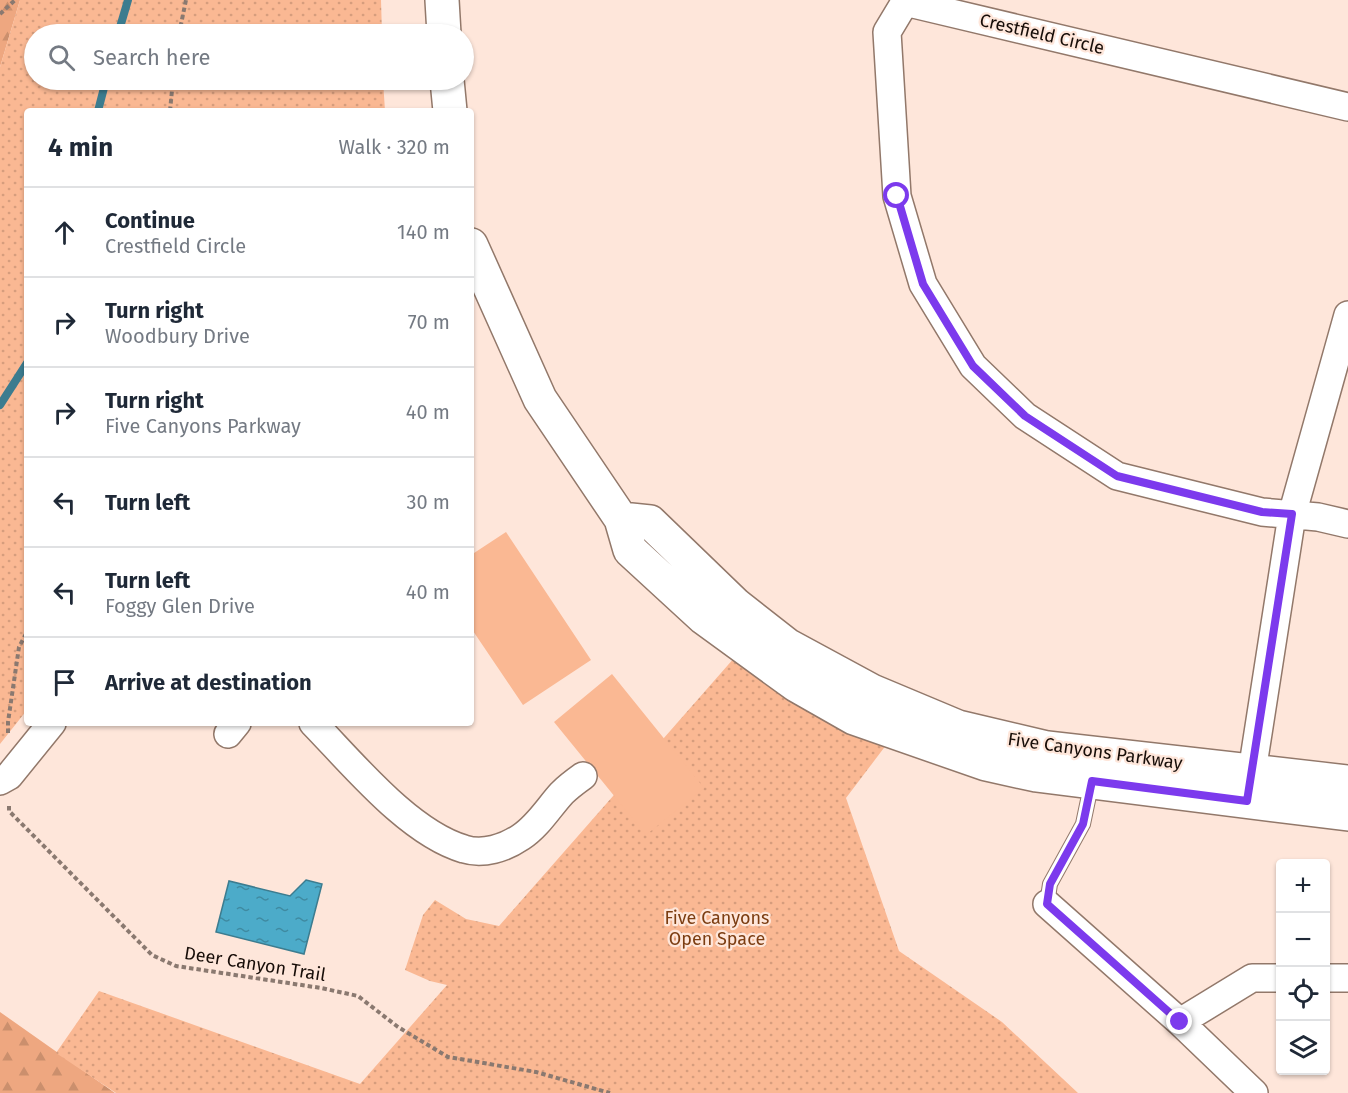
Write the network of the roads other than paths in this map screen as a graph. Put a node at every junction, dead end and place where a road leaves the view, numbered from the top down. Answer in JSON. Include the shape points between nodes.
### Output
{"nodes":[{"id":1,"x":442,"y":0,"type":"edge"},
{"id":2,"x":443,"y":24,"type":"edge"},
{"id":3,"x":448,"y":90,"type":"edge"},
{"id":4,"x":1348,"y":107,"type":"edge"},
{"id":5,"x":450,"y":108,"type":"edge"},
{"id":6,"x":474,"y":253,"type":"edge"},
{"id":7,"x":1348,"y":315,"type":"edge"},
{"id":8,"x":1292,"y":514,"type":"junction"},
{"id":9,"x":621,"y":519,"type":"junction"},
{"id":10,"x":1348,"y":524,"type":"edge"},
{"id":11,"x":49,"y":726,"type":"edge"},
{"id":12,"x":317,"y":726,"type":"edge"},
{"id":13,"x":583,"y":776,"type":"dead end"},
{"id":14,"x":4,"y":778,"type":"edge"},
{"id":15,"x":1092,"y":781,"type":"junction"},
{"id":16,"x":1348,"y":782,"type":"edge"},
{"id":17,"x":1249,"y":786,"type":"junction"},
{"id":18,"x":1348,"y":814,"type":"edge"},
{"id":19,"x":1047,"y":904,"type":"joint"},
{"id":20,"x":1276,"y":978,"type":"edge"},
{"id":21,"x":1330,"y":978,"type":"edge"},
{"id":22,"x":1348,"y":978,"type":"edge"},
{"id":23,"x":1180,"y":1022,"type":"junction"},
{"id":24,"x":1254,"y":1093,"type":"edge"}],
"edges":[{"from":1,"to":2,"type":"main road"},
{"from":3,"to":5,"type":"main road"},
{"from":4,"to":8,"type":"street","name":"Crestfield Circle","via":[[905,2],[886,32],[897,196],[923,284],[973,366],[1025,416],[1117,476],[1262,512]]},
{"from":6,"to":9,"type":"main road","name":"Five Canyons Parkway","via":[[540,399]]},
{"from":7,"to":8,"type":"street"},
{"from":8,"to":10,"type":"street"},
{"from":8,"to":17,"type":"street"},
{"from":9,"to":15,"type":"main road","name":"Five Canyons Parkway","via":[[630,550],[704,618],[796,685],[854,718],[986,764]]},
{"from":9,"to":17,"type":"main road","name":"Five Canyons Parkway","via":[[650,522],[736,605],[787,645],[872,691],[958,728]]},
{"from":11,"to":14,"type":"street"},
{"from":12,"to":13,"type":"street","via":[[399,809],[433,834],[466,849],[495,850],[522,837]]},
{"from":15,"to":17,"type":"main road","name":"Five Canyons Parkway"},
{"from":15,"to":19,"type":"lane","via":[[1083,824],[1050,884]]},
{"from":16,"to":17,"type":"main road","name":"Five Canyons Parkway"},
{"from":17,"to":18,"type":"main road","name":"Five Canyons Parkway"},
{"from":19,"to":23,"type":"street"},
{"from":20,"to":23,"type":"street","via":[[1252,978]]},
{"from":21,"to":22,"type":"street"},
{"from":23,"to":24,"type":"street"}]}
